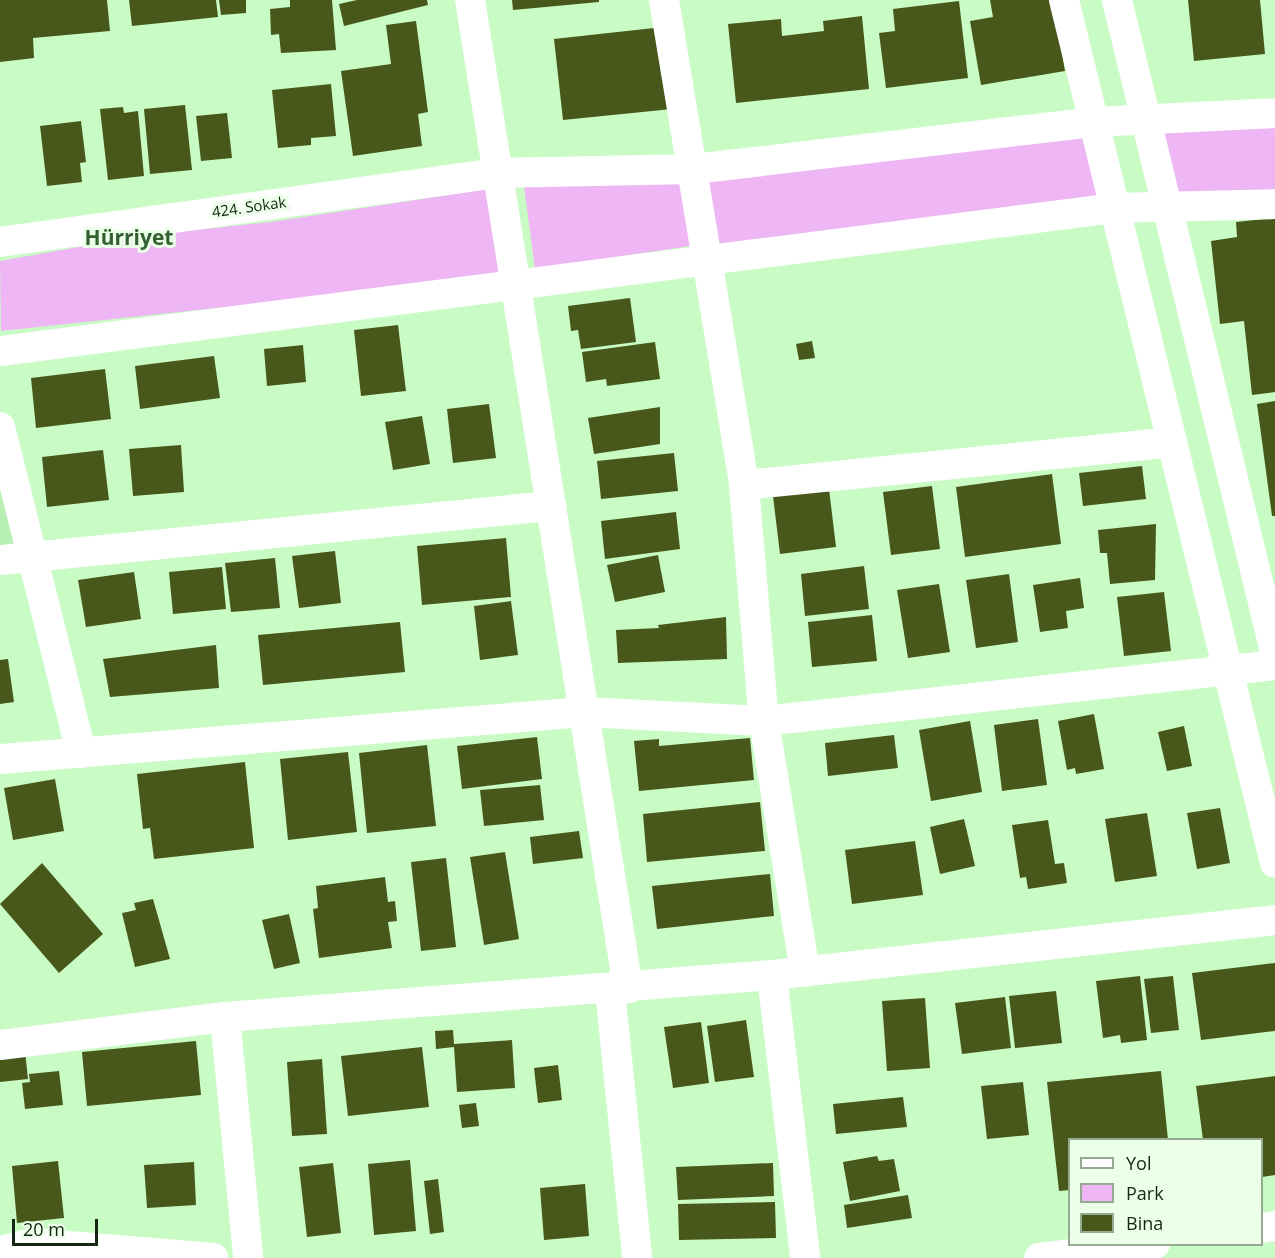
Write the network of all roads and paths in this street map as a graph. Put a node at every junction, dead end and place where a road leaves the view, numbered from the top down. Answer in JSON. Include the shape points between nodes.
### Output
{"nodes":[{"id":1,"x":470,"y":0,"type":"edge"},
{"id":2,"x":664,"y":0,"type":"edge"},
{"id":3,"x":1064,"y":0,"type":"edge"},
{"id":4,"x":1117,"y":0,"type":"edge"},
{"id":5,"x":1275,"y":113,"type":"edge"},
{"id":6,"x":1146,"y":120,"type":"junction"},
{"id":7,"x":1093,"y":122,"type":"junction"},
{"id":8,"x":694,"y":170,"type":"junction"},
{"id":9,"x":498,"y":173,"type":"junction"},
{"id":10,"x":1275,"y":204,"type":"edge"},
{"id":11,"x":1167,"y":207,"type":"junction"},
{"id":12,"x":1114,"y":208,"type":"junction"},
{"id":13,"x":0,"y":242,"type":"edge"},
{"id":14,"x":708,"y":258,"type":"junction"},
{"id":15,"x":516,"y":285,"type":"junction"},
{"id":16,"x":0,"y":351,"type":"edge"},
{"id":17,"x":0,"y":427,"type":"edge"},
{"id":18,"x":1172,"y":442,"type":"junction"},
{"id":19,"x":744,"y":485,"type":"junction"},
{"id":20,"x":551,"y":506,"type":"junction"},
{"id":21,"x":32,"y":557,"type":"junction"},
{"id":22,"x":0,"y":560,"type":"edge"},
{"id":23,"x":1275,"y":652,"type":"edge"},
{"id":24,"x":1275,"y":665,"type":"edge"},
{"id":25,"x":1228,"y":670,"type":"junction"},
{"id":26,"x":584,"y":712,"type":"junction"},
{"id":27,"x":764,"y":721,"type":"junction"},
{"id":28,"x":81,"y":753,"type":"junction"},
{"id":29,"x":0,"y":759,"type":"edge"},
{"id":30,"x":1275,"y":863,"type":"edge"},
{"id":31,"x":1275,"y":920,"type":"edge"},
{"id":32,"x":805,"y":972,"type":"junction"},
{"id":33,"x":772,"y":975,"type":"junction"},
{"id":34,"x":619,"y":989,"type":"junction"},
{"id":35,"x":225,"y":1017,"type":"junction"},
{"id":36,"x":0,"y":1045,"type":"edge"},
{"id":37,"x":1150,"y":1246,"type":"edge"},
{"id":38,"x":0,"y":1251,"type":"edge"},
{"id":39,"x":1109,"y":1255,"type":"edge"},
{"id":40,"x":213,"y":1258,"type":"edge"},
{"id":41,"x":248,"y":1258,"type":"edge"},
{"id":42,"x":637,"y":1258,"type":"edge"},
{"id":43,"x":805,"y":1258,"type":"edge"},
{"id":44,"x":1039,"y":1258,"type":"edge"}],
"edges":[{"from":1,"to":9,"type":"street"},
{"from":2,"to":8,"type":"street"},
{"from":3,"to":7,"type":"street"},
{"from":4,"to":6,"type":"street"},
{"from":5,"to":6,"type":"street","name":"424. Sokak"},
{"from":6,"to":7,"type":"street","name":"424. Sokak"},
{"from":6,"to":11,"type":"street"},
{"from":7,"to":8,"type":"street","name":"424. Sokak"},
{"from":7,"to":12,"type":"street"},
{"from":8,"to":9,"type":"street","name":"424. Sokak"},
{"from":8,"to":14,"type":"street"},
{"from":9,"to":13,"type":"street","name":"424. Sokak"},
{"from":9,"to":15,"type":"street"},
{"from":10,"to":11,"type":"street"},
{"from":11,"to":12,"type":"street"},
{"from":11,"to":23,"type":"street"},
{"from":12,"to":14,"type":"street"},
{"from":12,"to":18,"type":"street"},
{"from":14,"to":15,"type":"street"},
{"from":14,"to":19,"type":"street"},
{"from":15,"to":16,"type":"street"},
{"from":15,"to":20,"type":"street"},
{"from":17,"to":21,"type":"street"},
{"from":18,"to":19,"type":"street"},
{"from":18,"to":25,"type":"street"},
{"from":19,"to":27,"type":"street"},
{"from":20,"to":21,"type":"street"},
{"from":20,"to":26,"type":"street"},
{"from":21,"to":22,"type":"street"},
{"from":21,"to":28,"type":"street"},
{"from":24,"to":25,"type":"street"},
{"from":25,"to":27,"type":"street"},
{"from":25,"to":30,"type":"street"},
{"from":26,"to":27,"type":"street"},
{"from":26,"to":28,"type":"street"},
{"from":26,"to":34,"type":"street"},
{"from":27,"to":32,"type":"street"},
{"from":28,"to":29,"type":"street"},
{"from":31,"to":32,"type":"street"},
{"from":32,"to":33,"type":"street"},
{"from":33,"to":34,"type":"street"},
{"from":33,"to":43,"type":"street"},
{"from":34,"to":35,"type":"street"},
{"from":34,"to":42,"type":"street"},
{"from":35,"to":36,"type":"street"},
{"from":35,"to":41,"type":"street"},
{"from":37,"to":39,"type":"street"},
{"from":38,"to":40,"type":"street","via":[[32,1243]]},
{"from":39,"to":44,"type":"street"}]}
